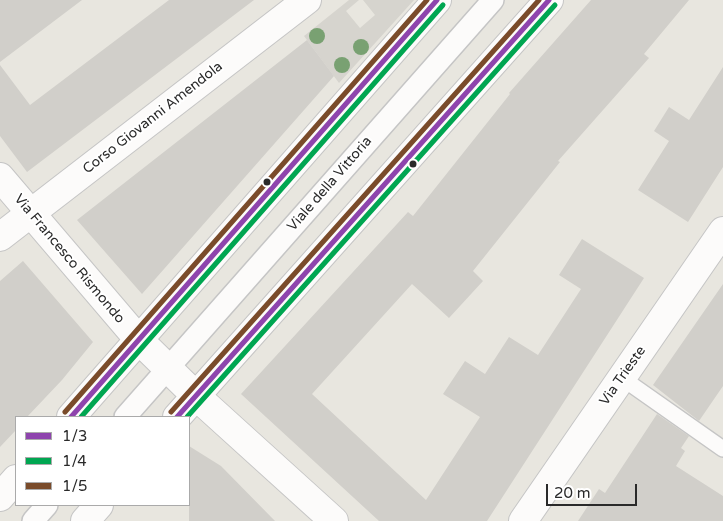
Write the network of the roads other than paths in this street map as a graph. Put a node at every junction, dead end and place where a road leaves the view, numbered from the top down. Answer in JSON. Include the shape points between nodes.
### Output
{"nodes":[{"id":1,"x":305,"y":0,"type":"edge"},
{"id":2,"x":437,"y":0,"type":"edge"},
{"id":3,"x":493,"y":0,"type":"edge"},
{"id":4,"x":549,"y":0,"type":"edge"},
{"id":5,"x":0,"y":177,"type":"edge"},
{"id":6,"x":30,"y":213,"type":"junction"},
{"id":7,"x":723,"y":231,"type":"edge"},
{"id":8,"x":0,"y":237,"type":"edge"},
{"id":9,"x":139,"y":340,"type":"junction"},
{"id":10,"x":168,"y":368,"type":"junction"},
{"id":11,"x":622,"y":378,"type":"junction"},
{"id":12,"x":196,"y":396,"type":"junction"},
{"id":13,"x":71,"y":416,"type":"edge"},
{"id":14,"x":125,"y":416,"type":"edge"},
{"id":15,"x":178,"y":416,"type":"edge"},
{"id":16,"x":723,"y":448,"type":"edge"},
{"id":17,"x":15,"y":480,"type":"edge"},
{"id":18,"x":0,"y":497,"type":"edge"},
{"id":19,"x":46,"y":506,"type":"edge"},
{"id":20,"x":98,"y":506,"type":"edge"},
{"id":21,"x":33,"y":521,"type":"edge"},
{"id":22,"x":85,"y":521,"type":"edge"},
{"id":23,"x":334,"y":521,"type":"edge"},
{"id":24,"x":523,"y":521,"type":"edge"}],
"edges":[{"from":1,"to":6,"type":"street","name":"Corso Giovanni Amendola"},
{"from":2,"to":9,"type":"street"},
{"from":3,"to":10,"type":"street","name":"Viale della Vittoria"},
{"from":4,"to":12,"type":"street"},
{"from":5,"to":6,"type":"street","name":"Via Francesco Rismondo"},
{"from":6,"to":8,"type":"street","name":"Corso Giovanni Amendola"},
{"from":6,"to":9,"type":"street","name":"Via Francesco Rismondo"},
{"from":7,"to":11,"type":"street","name":"Via Trieste"},
{"from":9,"to":10,"type":"street"},
{"from":9,"to":13,"type":"street"},
{"from":10,"to":12,"type":"street"},
{"from":10,"to":14,"type":"street","name":"Viale della Vittoria"},
{"from":11,"to":16,"type":"lane"},
{"from":11,"to":24,"type":"street","name":"Via Trieste"},
{"from":12,"to":15,"type":"street"},
{"from":12,"to":23,"type":"street"},
{"from":17,"to":18,"type":"street"},
{"from":19,"to":21,"type":"street"},
{"from":20,"to":22,"type":"street"}]}
